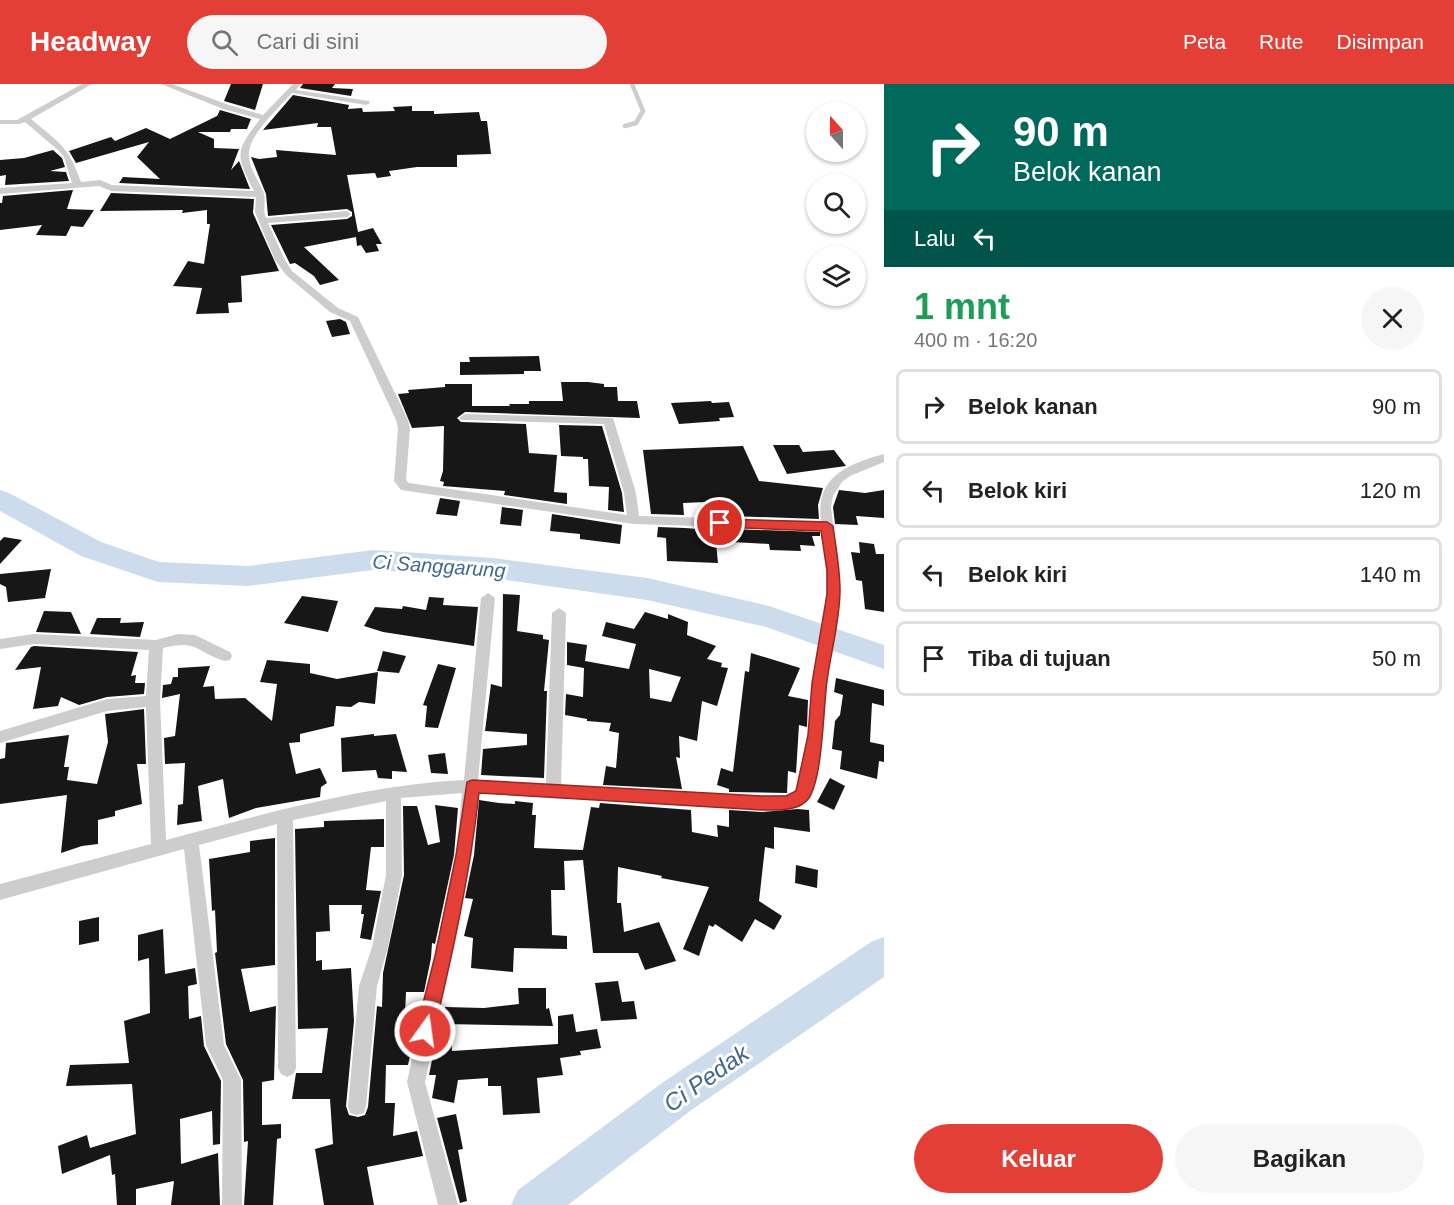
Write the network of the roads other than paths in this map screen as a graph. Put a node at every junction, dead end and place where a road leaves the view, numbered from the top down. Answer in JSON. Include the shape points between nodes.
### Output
{"nodes":[{"id":1,"x":88,"y":84,"type":"edge"},
{"id":2,"x":165,"y":84,"type":"edge"},
{"id":3,"x":632,"y":84,"type":"edge"},
{"id":4,"x":294,"y":87,"type":"edge"},
{"id":5,"x":366,"y":103,"type":"dead end"},
{"id":6,"x":26,"y":118,"type":"junction"},
{"id":7,"x":265,"y":118,"type":"junction"},
{"id":8,"x":0,"y":122,"type":"edge"},
{"id":9,"x":625,"y":126,"type":"dead end"},
{"id":10,"x":77,"y":184,"type":"junction"},
{"id":11,"x":0,"y":191,"type":"edge"},
{"id":12,"x":260,"y":194,"type":"junction"},
{"id":13,"x":346,"y":214,"type":"dead end"},
{"id":14,"x":263,"y":221,"type":"junction"},
{"id":15,"x":465,"y":418,"type":"dead end"},
{"id":16,"x":884,"y":458,"type":"edge"},
{"id":17,"x":634,"y":520,"type":"junction"},
{"id":18,"x":827,"y":526,"type":"junction"},
{"id":19,"x":488,"y":598,"type":"dead end"},
{"id":20,"x":559,"y":613,"type":"dead end"},
{"id":21,"x":0,"y":644,"type":"edge"},
{"id":22,"x":156,"y":645,"type":"junction"},
{"id":23,"x":225,"y":656,"type":"dead end"},
{"id":24,"x":153,"y":701,"type":"junction"},
{"id":25,"x":0,"y":737,"type":"edge"},
{"id":26,"x":472,"y":786,"type":"junction"},
{"id":27,"x":553,"y":791,"type":"junction"},
{"id":28,"x":393,"y":793,"type":"junction"},
{"id":29,"x":285,"y":815,"type":"junction"},
{"id":30,"x":191,"y":840,"type":"junction"},
{"id":31,"x":159,"y":848,"type":"junction"},
{"id":32,"x":0,"y":892,"type":"edge"},
{"id":33,"x":287,"y":1068,"type":"dead end"},
{"id":34,"x":357,"y":1106,"type":"dead end"},
{"id":35,"x":232,"y":1205,"type":"edge"},
{"id":36,"x":448,"y":1205,"type":"edge"}],
"edges":[{"from":1,"to":6,"type":"street"},
{"from":2,"to":7,"type":"street"},
{"from":3,"to":9,"type":"lane","via":[[643,111],[636,123]]},
{"from":4,"to":5,"type":"street"},
{"from":4,"to":7,"type":"street"},
{"from":6,"to":8,"type":"street"},
{"from":6,"to":10,"type":"street","via":[[68,157]]},
{"from":7,"to":12,"type":"street","via":[[245,146],[244,155]]},
{"from":10,"to":11,"type":"street"},
{"from":10,"to":12,"type":"street"},
{"from":12,"to":14,"type":"street"},
{"from":13,"to":14,"type":"street"},
{"from":14,"to":17,"type":"street","via":[[288,273],[334,310],[354,319],[402,420],[400,481],[405,487]]},
{"from":15,"to":17,"type":"street","via":[[609,421]]},
{"from":16,"to":18,"type":"street","via":[[836,479],[826,497]]},
{"from":17,"to":18,"type":"street"},
{"from":18,"to":27,"type":"street","via":[[833,594],[819,683],[816,735],[802,796],[795,801],[762,803]]},
{"from":19,"to":26,"type":"street"},
{"from":20,"to":27,"type":"street"},
{"from":21,"to":22,"type":"street","via":[[34,639]]},
{"from":22,"to":23,"type":"street","via":[[178,639],[195,640]]},
{"from":22,"to":24,"type":"street"},
{"from":24,"to":25,"type":"street","via":[[101,706]]},
{"from":24,"to":31,"type":"street"},
{"from":26,"to":27,"type":"street"},
{"from":26,"to":28,"type":"street"},
{"from":26,"to":36,"type":"street","via":[[464,855],[416,1082]]},
{"from":28,"to":29,"type":"street"},
{"from":28,"to":34,"type":"street","via":[[394,875],[368,986]]},
{"from":29,"to":30,"type":"street"},
{"from":29,"to":33,"type":"street"},
{"from":30,"to":31,"type":"street"},
{"from":30,"to":35,"type":"street","via":[[215,1046],[230,1071]]},
{"from":31,"to":32,"type":"street"}]}
